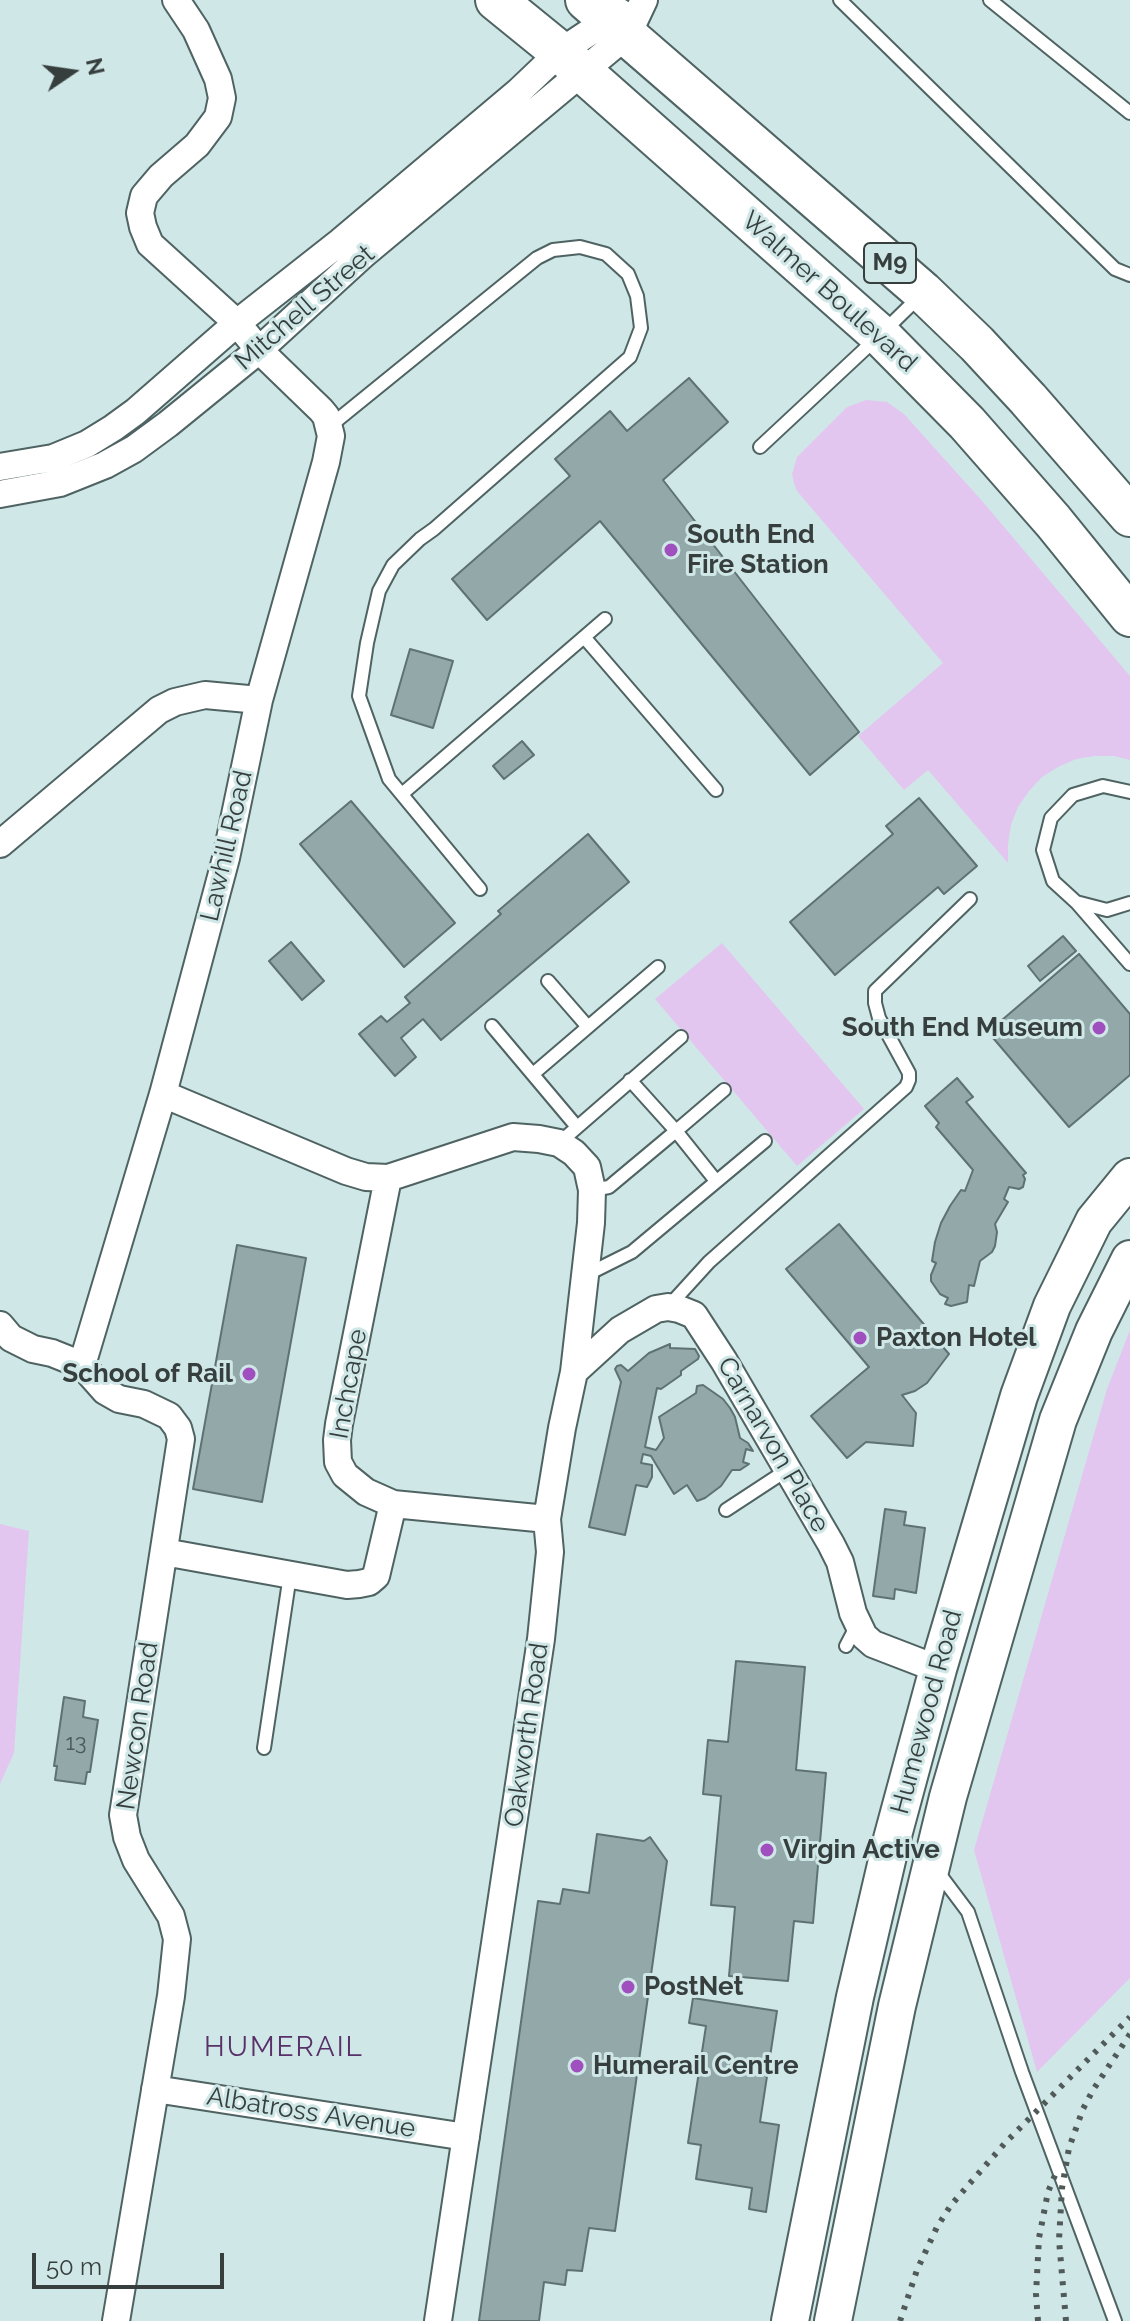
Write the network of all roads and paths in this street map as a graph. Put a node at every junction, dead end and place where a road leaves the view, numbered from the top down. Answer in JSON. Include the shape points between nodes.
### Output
{"nodes":[{"id":1,"x":176,"y":0,"type":"edge"},
{"id":2,"x":496,"y":0,"type":"edge"},
{"id":3,"x":840,"y":0,"type":"edge"},
{"id":4,"x":990,"y":0,"type":"edge"},
{"id":5,"x":622,"y":10,"type":"edge"},
{"id":6,"x":572,"y":62,"type":"junction"},
{"id":7,"x":1130,"y":113,"type":"edge"},
{"id":8,"x":1130,"y":275,"type":"edge"},
{"id":9,"x":923,"y":292,"type":"junction"},
{"id":10,"x":237,"y":323,"type":"junction"},
{"id":11,"x":880,"y":335,"type":"junction"},
{"id":12,"x":259,"y":350,"type":"junction"},
{"id":13,"x":330,"y":426,"type":"junction"},
{"id":14,"x":760,"y":447,"type":"dead end"},
{"id":15,"x":0,"y":467,"type":"edge"},
{"id":16,"x":0,"y":494,"type":"edge"},
{"id":17,"x":1130,"y":516,"type":"edge"},
{"id":18,"x":1130,"y":616,"type":"edge"},
{"id":19,"x":605,"y":619,"type":"dead end"},
{"id":20,"x":584,"y":637,"type":"junction"},
{"id":21,"x":259,"y":700,"type":"junction"},
{"id":22,"x":716,"y":790,"type":"dead end"},
{"id":23,"x":1130,"y":792,"type":"edge"},
{"id":24,"x":402,"y":794,"type":"junction"},
{"id":25,"x":0,"y":844,"type":"edge"},
{"id":26,"x":480,"y":889,"type":"dead end"},
{"id":27,"x":970,"y":899,"type":"dead end"},
{"id":28,"x":1076,"y":902,"type":"junction"},
{"id":29,"x":1130,"y":903,"type":"edge"},
{"id":30,"x":1130,"y":964,"type":"edge"},
{"id":31,"x":658,"y":967,"type":"dead end"},
{"id":32,"x":548,"y":981,"type":"dead end"},
{"id":33,"x":492,"y":1026,"type":"dead end"},
{"id":34,"x":588,"y":1027,"type":"junction"},
{"id":35,"x":681,"y":1037,"type":"dead end"},
{"id":36,"x":533,"y":1074,"type":"junction"},
{"id":37,"x":630,"y":1080,"type":"junction"},
{"id":38,"x":724,"y":1090,"type":"dead end"},
{"id":39,"x":163,"y":1094,"type":"junction"},
{"id":40,"x":676,"y":1131,"type":"junction"},
{"id":41,"x":570,"y":1141,"type":"junction"},
{"id":42,"x":765,"y":1141,"type":"dead end"},
{"id":43,"x":1130,"y":1177,"type":"edge"},
{"id":44,"x":388,"y":1178,"type":"junction"},
{"id":45,"x":716,"y":1181,"type":"junction"},
{"id":46,"x":592,"y":1190,"type":"junction"},
{"id":47,"x":1130,"y":1259,"type":"edge"},
{"id":48,"x":586,"y":1275,"type":"junction"},
{"id":49,"x":668,"y":1307,"type":"junction"},
{"id":50,"x":0,"y":1325,"type":"edge"},
{"id":51,"x":82,"y":1365,"type":"junction"},
{"id":52,"x":574,"y":1372,"type":"junction"},
{"id":53,"x":787,"y":1470,"type":"junction"},
{"id":54,"x":393,"y":1504,"type":"junction"},
{"id":55,"x":726,"y":1510,"type":"dead end"},
{"id":56,"x":547,"y":1519,"type":"junction"},
{"id":57,"x":164,"y":1552,"type":"junction"},
{"id":58,"x":290,"y":1575,"type":"junction"},
{"id":59,"x":938,"y":1669,"type":"junction"},
{"id":60,"x":264,"y":1748,"type":"dead end"},
{"id":61,"x":931,"y":1863,"type":"junction"},
{"id":62,"x":155,"y":2089,"type":"junction"},
{"id":63,"x":466,"y":2137,"type":"junction"},
{"id":64,"x":116,"y":2321,"type":"edge"},
{"id":65,"x":438,"y":2321,"type":"edge"},
{"id":66,"x":790,"y":2321,"type":"edge"},
{"id":67,"x":833,"y":2321,"type":"edge"},
{"id":68,"x":1115,"y":2321,"type":"edge"}],
"edges":[{"from":1,"to":10,"type":"street","via":[[201,42],[222,98],[218,117],[144,196],[140,213],[150,244]]},
{"from":2,"to":6,"type":"main road","name":"Walmer Boulevard","number":"M9"},
{"from":3,"to":8,"type":"lane","via":[[1115,269]]},
{"from":4,"to":7,"type":"lane"},
{"from":5,"to":6,"type":"street"},
{"from":5,"to":9,"type":"main road","number":"M9"},
{"from":6,"to":10,"type":"street","name":"Mitchell Street","via":[[518,92]]},
{"from":6,"to":11,"type":"main road","name":"Walmer Boulevard","number":"M9"},
{"from":6,"to":12,"type":"street","name":"Mitchell Street","via":[[541,104]]},
{"from":9,"to":11,"type":"lane"},
{"from":9,"to":17,"type":"main road","number":"M9","via":[[1028,399]]},
{"from":10,"to":12,"type":"street"},
{"from":10,"to":15,"type":"street","name":"Mitchell Street","via":[[135,412],[87,444],[53,458]]},
{"from":11,"to":14,"type":"lane"},
{"from":11,"to":18,"type":"main road","name":"Walmer Boulevard","number":"M9","via":[[977,434]]},
{"from":12,"to":13,"type":"street","via":[[321,410]]},
{"from":12,"to":16,"type":"street","name":"Mitchell Street","via":[[168,424],[105,465],[60,483]]},
{"from":13,"to":21,"type":"street","name":"Lawhill Road","via":[[330,449]]},
{"from":13,"to":24,"type":"lane","via":[[537,258],[580,247],[606,254],[628,274],[641,328],[630,357],[420,539],[393,565],[379,591],[359,696],[389,779]]},
{"from":19,"to":20,"type":"lane"},
{"from":20,"to":22,"type":"lane"},
{"from":20,"to":24,"type":"lane"},
{"from":21,"to":25,"type":"street","via":[[205,695],[159,710]]},
{"from":21,"to":39,"type":"street","name":"Lawhill Road","via":[[226,858]]},
{"from":23,"to":28,"type":"lane","via":[[1103,786],[1073,795],[1051,818],[1043,850],[1053,881]]},
{"from":24,"to":26,"type":"lane"},
{"from":27,"to":49,"type":"lane","via":[[875,991],[879,1018],[909,1073],[906,1087],[709,1262]]},
{"from":28,"to":29,"type":"lane","via":[[1107,910]]},
{"from":28,"to":30,"type":"lane"},
{"from":31,"to":34,"type":"lane"},
{"from":32,"to":34,"type":"lane"},
{"from":33,"to":36,"type":"lane"},
{"from":34,"to":36,"type":"lane"},
{"from":35,"to":37,"type":"lane"},
{"from":36,"to":41,"type":"lane"},
{"from":37,"to":40,"type":"lane"},
{"from":37,"to":41,"type":"lane"},
{"from":38,"to":40,"type":"lane"},
{"from":39,"to":44,"type":"street","via":[[346,1171]]},
{"from":39,"to":51,"type":"street","name":"Lawhill Road"},
{"from":40,"to":45,"type":"lane"},
{"from":40,"to":46,"type":"lane","via":[[609,1187]]},
{"from":41,"to":44,"type":"street","via":[[513,1137]]},
{"from":41,"to":46,"type":"street","name":"Oakworth Road","via":[[587,1167]]},
{"from":42,"to":45,"type":"lane"},
{"from":43,"to":59,"type":"main road","name":"Humewood Road","via":[[1094,1221],[1052,1306],[1019,1396]]},
{"from":44,"to":54,"type":"street","name":"Inchcape","via":[[337,1440],[345,1475]]},
{"from":45,"to":48,"type":"lane","via":[[632,1252]]},
{"from":46,"to":48,"type":"street","name":"Oakworth Road"},
{"from":47,"to":61,"type":"main road","name":"Humewood Road","via":[[1058,1420]]},
{"from":48,"to":52,"type":"street","name":"Oakworth Road"},
{"from":49,"to":52,"type":"street","via":[[620,1330]]},
{"from":49,"to":53,"type":"street","name":"Carnarvon Place","via":[[694,1315]]},
{"from":50,"to":51,"type":"street","via":[[11,1338],[33,1349]]},
{"from":51,"to":57,"type":"street","name":"Newcon Road","via":[[105,1391],[158,1409],[178,1428],[180,1451]]},
{"from":52,"to":56,"type":"street","name":"Oakworth Road"},
{"from":53,"to":55,"type":"lane"},
{"from":53,"to":59,"type":"street","name":"Carnarvon Place","via":[[840,1562],[851,1636],[864,1636]]},
{"from":54,"to":56,"type":"street","name":"Inchcape"},
{"from":54,"to":58,"type":"street","via":[[376,1576],[369,1582],[347,1585]]},
{"from":56,"to":63,"type":"street","name":"Oakworth Road","via":[[550,1552],[541,1639]]},
{"from":57,"to":58,"type":"street"},
{"from":57,"to":62,"type":"street","name":"Newcon Road","via":[[123,1815],[136,1860],[171,1916],[177,1939]]},
{"from":58,"to":60,"type":"lane"},
{"from":59,"to":66,"type":"main road","name":"Humewood Road","via":[[855,1997]]},
{"from":61,"to":67,"type":"main road","name":"Humewood Road"},
{"from":61,"to":68,"type":"lane","via":[[968,1912]]},
{"from":62,"to":63,"type":"street","name":"Albatross Avenue"},
{"from":62,"to":64,"type":"street","name":"Newcon Road"},
{"from":63,"to":65,"type":"street","name":"Oakworth Road"}]}
